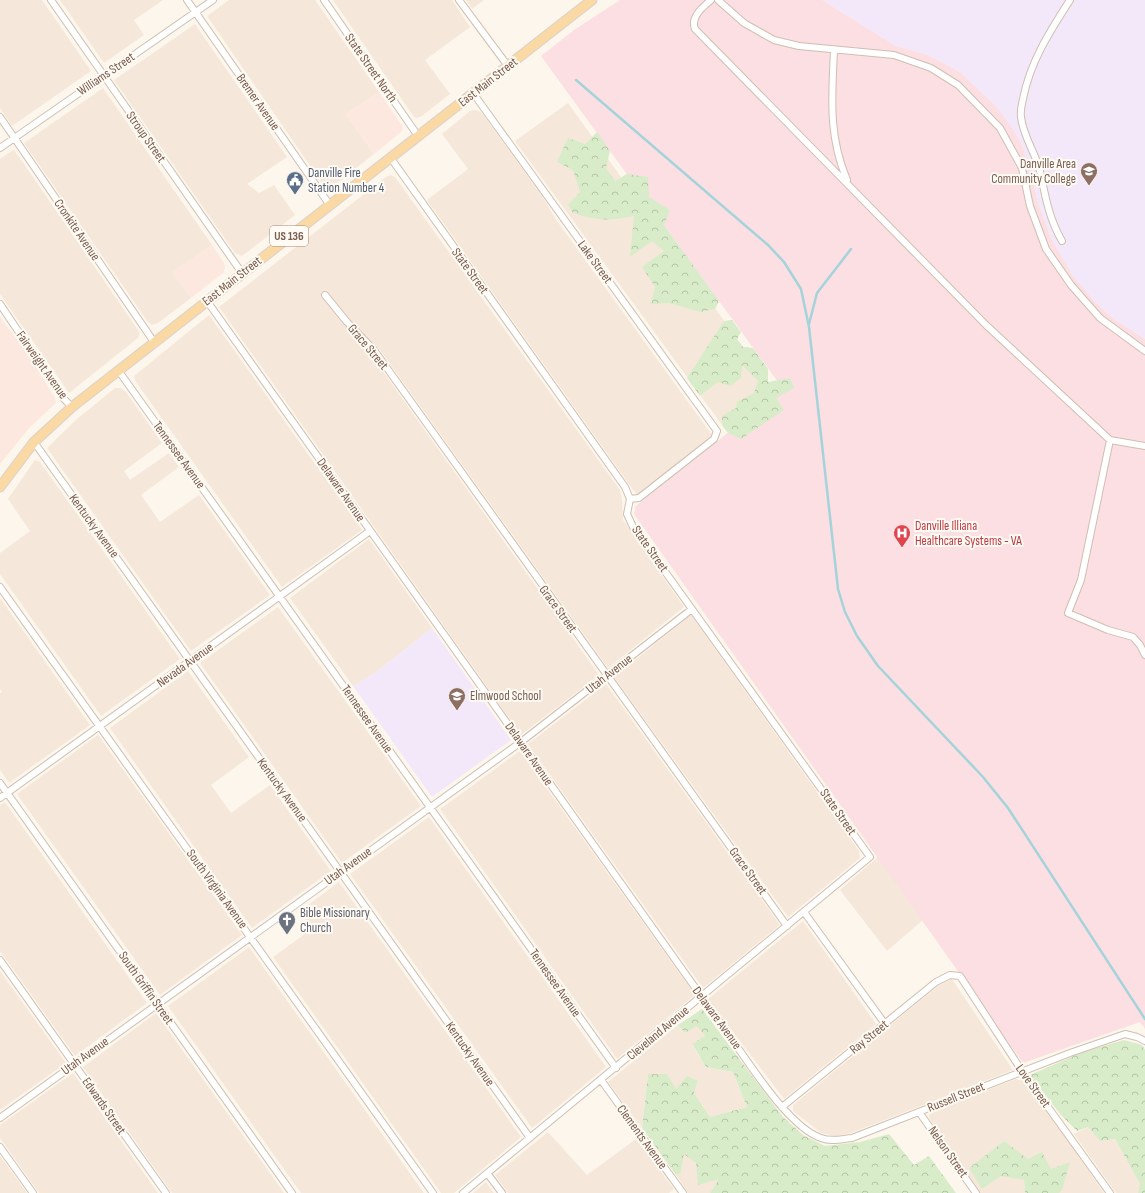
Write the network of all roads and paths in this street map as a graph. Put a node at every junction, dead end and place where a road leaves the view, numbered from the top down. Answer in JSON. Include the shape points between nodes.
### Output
{"nodes":[{"id":1,"x":51,"y":0,"type":"edge"},
{"id":2,"x":187,"y":0,"type":"edge"},
{"id":3,"x":212,"y":0,"type":"edge"},
{"id":4,"x":324,"y":0,"type":"edge"},
{"id":5,"x":459,"y":0,"type":"edge"},
{"id":6,"x":592,"y":0,"type":"edge"},
{"id":7,"x":711,"y":0,"type":"edge"},
{"id":8,"x":718,"y":0,"type":"edge"},
{"id":9,"x":1070,"y":0,"type":"edge"},
{"id":10,"x":195,"y":12,"type":"junction"},
{"id":11,"x":834,"y":50,"type":"junction"},
{"id":12,"x":508,"y":66,"type":"junction"},
{"id":13,"x":104,"y":76,"type":"junction"},
{"id":14,"x":473,"y":93,"type":"junction"},
{"id":15,"x":0,"y":118,"type":"edge"},
{"id":16,"x":418,"y":136,"type":"junction"},
{"id":17,"x":14,"y":138,"type":"junction"},
{"id":18,"x":0,"y":148,"type":"edge"},
{"id":19,"x":390,"y":157,"type":"junction"},
{"id":20,"x":848,"y":183,"type":"junction"},
{"id":21,"x":329,"y":204,"type":"junction"},
{"id":22,"x":1062,"y":241,"type":"dead end"},
{"id":23,"x":242,"y":273,"type":"junction"},
{"id":24,"x":325,"y":295,"type":"dead end"},
{"id":25,"x":207,"y":301,"type":"junction"},
{"id":26,"x":0,"y":304,"type":"edge"},
{"id":27,"x":154,"y":342,"type":"junction"},
{"id":28,"x":1145,"y":351,"type":"edge"},
{"id":29,"x":118,"y":370,"type":"junction"},
{"id":30,"x":72,"y":407,"type":"junction"},
{"id":31,"x":1110,"y":440,"type":"junction"},
{"id":32,"x":34,"y":442,"type":"junction"},
{"id":33,"x":1145,"y":446,"type":"edge"},
{"id":34,"x":0,"y":487,"type":"edge"},
{"id":35,"x":630,"y":499,"type":"junction"},
{"id":36,"x":370,"y":532,"type":"junction"},
{"id":37,"x":0,"y":587,"type":"edge"},
{"id":38,"x":281,"y":597,"type":"junction"},
{"id":39,"x":692,"y":609,"type":"junction"},
{"id":40,"x":1145,"y":655,"type":"edge"},
{"id":41,"x":190,"y":661,"type":"junction"},
{"id":42,"x":607,"y":676,"type":"junction"},
{"id":43,"x":100,"y":726,"type":"junction"},
{"id":44,"x":520,"y":742,"type":"junction"},
{"id":45,"x":0,"y":783,"type":"edge"},
{"id":46,"x":7,"y":793,"type":"junction"},
{"id":47,"x":0,"y":798,"type":"edge"},
{"id":48,"x":430,"y":807,"type":"junction"},
{"id":49,"x":870,"y":857,"type":"joint"},
{"id":50,"x":340,"y":871,"type":"junction"},
{"id":51,"x":804,"y":912,"type":"junction"},
{"id":52,"x":787,"y":926,"type":"junction"},
{"id":53,"x":250,"y":936,"type":"junction"},
{"id":54,"x":0,"y":960,"type":"edge"},
{"id":55,"x":960,"y":976,"type":"joint"},
{"id":56,"x":702,"y":997,"type":"junction"},
{"id":57,"x":158,"y":1004,"type":"junction"},
{"id":58,"x":885,"y":1024,"type":"junction"},
{"id":59,"x":1145,"y":1041,"type":"edge"},
{"id":60,"x":74,"y":1064,"type":"junction"},
{"id":61,"x":616,"y":1068,"type":"junction"},
{"id":62,"x":1022,"y":1071,"type":"junction"},
{"id":63,"x":601,"y":1080,"type":"junction"},
{"id":64,"x":782,"y":1107,"type":"junction"},
{"id":65,"x":919,"y":1112,"type":"junction"},
{"id":66,"x":0,"y":1118,"type":"edge"},
{"id":67,"x":530,"y":1138,"type":"junction"},
{"id":68,"x":0,"y":1147,"type":"edge"},
{"id":69,"x":487,"y":1174,"type":"junction"},
{"id":70,"x":33,"y":1193,"type":"edge"},
{"id":71,"x":166,"y":1193,"type":"edge"},
{"id":72,"x":292,"y":1193,"type":"edge"},
{"id":73,"x":433,"y":1193,"type":"edge"},
{"id":74,"x":463,"y":1193,"type":"edge"},
{"id":75,"x":502,"y":1193,"type":"edge"},
{"id":76,"x":683,"y":1193,"type":"edge"},
{"id":77,"x":976,"y":1193,"type":"edge"},
{"id":78,"x":1110,"y":1193,"type":"edge"}],
"edges":[{"from":1,"to":13,"type":"street","name":"Stroup Street"},
{"from":2,"to":10,"type":"street","name":"Bremer Avenue"},
{"from":3,"to":10,"type":"street","name":"Williams Street"},
{"from":4,"to":16,"type":"street","name":"State Street North"},
{"from":5,"to":12,"type":"street"},
{"from":6,"to":12,"type":"main road","name":"East Main Street","number":"US 136"},
{"from":7,"to":20,"type":"street","via":[[694,18],[695,29]]},
{"from":8,"to":11,"type":"street","via":[[744,23],[767,38],[799,46]]},
{"from":9,"to":22,"type":"street","via":[[1036,59],[1025,90],[1020,115],[1040,170],[1047,205]]},
{"from":10,"to":13,"type":"street","name":"Williams Street"},
{"from":10,"to":21,"type":"street","name":"Bremer Avenue"},
{"from":11,"to":20,"type":"street","via":[[833,130],[838,158]]},
{"from":11,"to":28,"type":"street","via":[[894,55],[931,68],[958,85],[976,102],[1000,128],[1022,168],[1030,206],[1046,249],[1081,298],[1100,318]]},
{"from":12,"to":14,"type":"main road","name":"East Main Street","number":"US 136"},
{"from":13,"to":17,"type":"street","name":"Williams Street"},
{"from":13,"to":23,"type":"street","name":"Stroup Street"},
{"from":14,"to":16,"type":"main road","name":"East Main Street","number":"US 136"},
{"from":14,"to":35,"type":"street","name":"Lake Street","via":[[717,431],[714,439],[639,498]]},
{"from":15,"to":17,"type":"street","name":"Cronkite Avenue"},
{"from":16,"to":19,"type":"main road","name":"East Main Street","number":"US 136"},
{"from":17,"to":18,"type":"street","name":"Williams Street"},
{"from":17,"to":27,"type":"street","name":"Cronkite Avenue"},
{"from":19,"to":21,"type":"main road","name":"East Main Street","number":"US 136"},
{"from":19,"to":35,"type":"street","name":"State Street","via":[[625,487]]},
{"from":20,"to":31,"type":"street","via":[[986,325]]},
{"from":21,"to":23,"type":"main road","name":"East Main Street","number":"US 136"},
{"from":23,"to":25,"type":"main road","name":"East Main Street","number":"US 136"},
{"from":24,"to":42,"type":"street","name":"Grace Street","via":[[374,350]]},
{"from":25,"to":27,"type":"main road","name":"East Main Street","number":"US 136"},
{"from":25,"to":36,"type":"street","name":"Delaware Avenue"},
{"from":26,"to":30,"type":"street","name":"Fairweight Avenue","via":[[63,398]]},
{"from":27,"to":29,"type":"main road","name":"East Main Street","number":"US 136"},
{"from":29,"to":30,"type":"main road","name":"East Main Street","number":"US 136"},
{"from":29,"to":38,"type":"street","name":"Tennessee Avenue"},
{"from":30,"to":32,"type":"main road","name":"East Main Street","number":"US 136"},
{"from":31,"to":33,"type":"street"},
{"from":31,"to":40,"type":"street","via":[[1082,580],[1068,613],[1108,630],[1133,637]]},
{"from":32,"to":34,"type":"main road","name":"East Main Street","number":"US 136"},
{"from":32,"to":41,"type":"street","name":"Kentucky Avenue"},
{"from":35,"to":39,"type":"street","name":"State Street","via":[[627,514],[633,527]]},
{"from":36,"to":38,"type":"street","name":"Nevada Avenue"},
{"from":36,"to":44,"type":"street","name":"Delaware Avenue"},
{"from":37,"to":43,"type":"street","name":"South Virginia Avenue"},
{"from":38,"to":41,"type":"street","name":"Nevada Avenue"},
{"from":38,"to":48,"type":"street","name":"Tennessee Avenue"},
{"from":39,"to":42,"type":"street","name":"Utah Avenue"},
{"from":39,"to":49,"type":"street","name":"State Street"},
{"from":41,"to":43,"type":"street","name":"Nevada Avenue"},
{"from":41,"to":50,"type":"street","name":"Kentucky Avenue"},
{"from":42,"to":44,"type":"street","name":"Utah Avenue"},
{"from":42,"to":52,"type":"street","name":"Grace Street"},
{"from":43,"to":46,"type":"street","name":"Nevada Avenue"},
{"from":43,"to":53,"type":"street","name":"South Virginia Avenue"},
{"from":44,"to":48,"type":"street","name":"Utah Avenue"},
{"from":44,"to":56,"type":"street","name":"Delaware Avenue"},
{"from":45,"to":46,"type":"street","name":"South Griffin Street"},
{"from":46,"to":47,"type":"street","name":"Nevada Avenue"},
{"from":46,"to":57,"type":"street","name":"South Griffin Street"},
{"from":48,"to":50,"type":"street","name":"Utah Avenue"},
{"from":48,"to":61,"type":"street","name":"Tennessee Avenue"},
{"from":49,"to":51,"type":"street","name":"Cleveland Avenue"},
{"from":50,"to":53,"type":"street","name":"Utah Avenue"},
{"from":50,"to":67,"type":"street","name":"Kentucky Avenue"},
{"from":51,"to":52,"type":"street","name":"Cleveland Avenue"},
{"from":51,"to":58,"type":"street"},
{"from":52,"to":56,"type":"street","name":"Cleveland Avenue"},
{"from":53,"to":57,"type":"street","name":"Utah Avenue"},
{"from":53,"to":73,"type":"street","name":"South Virginia Avenue"},
{"from":54,"to":60,"type":"street","name":"Edwards Street"},
{"from":55,"to":58,"type":"street","name":"Ray Street","via":[[950,975],[936,982]]},
{"from":55,"to":62,"type":"street","name":"Love Street"},
{"from":56,"to":61,"type":"street","name":"Cleveland Avenue"},
{"from":56,"to":64,"type":"street","name":"Delaware Avenue"},
{"from":57,"to":60,"type":"street","name":"Utah Avenue"},
{"from":57,"to":72,"type":"street","name":"South Griffin Street"},
{"from":58,"to":64,"type":"street","name":"Ray Street"},
{"from":59,"to":62,"type":"street","name":"Russell Street","via":[[1125,1034]]},
{"from":60,"to":66,"type":"street","name":"Utah Avenue"},
{"from":60,"to":71,"type":"street","name":"Edwards Street"},
{"from":61,"to":63,"type":"street","name":"Cleveland Avenue"},
{"from":62,"to":65,"type":"street","name":"Russell Street"},
{"from":62,"to":78,"type":"street","name":"Love Street"},
{"from":63,"to":67,"type":"street","name":"Cleveland Avenue"},
{"from":63,"to":76,"type":"street","name":"Clements Avenue"},
{"from":64,"to":65,"type":"street","name":"Russell Street","via":[[809,1131],[820,1138],[832,1140],[852,1138]]},
{"from":65,"to":77,"type":"street","name":"Nelson Street"},
{"from":67,"to":69,"type":"street","name":"Cleveland Avenue"},
{"from":68,"to":70,"type":"street"},
{"from":69,"to":74,"type":"street","name":"Cleveland Avenue"},
{"from":69,"to":75,"type":"street"}]}
